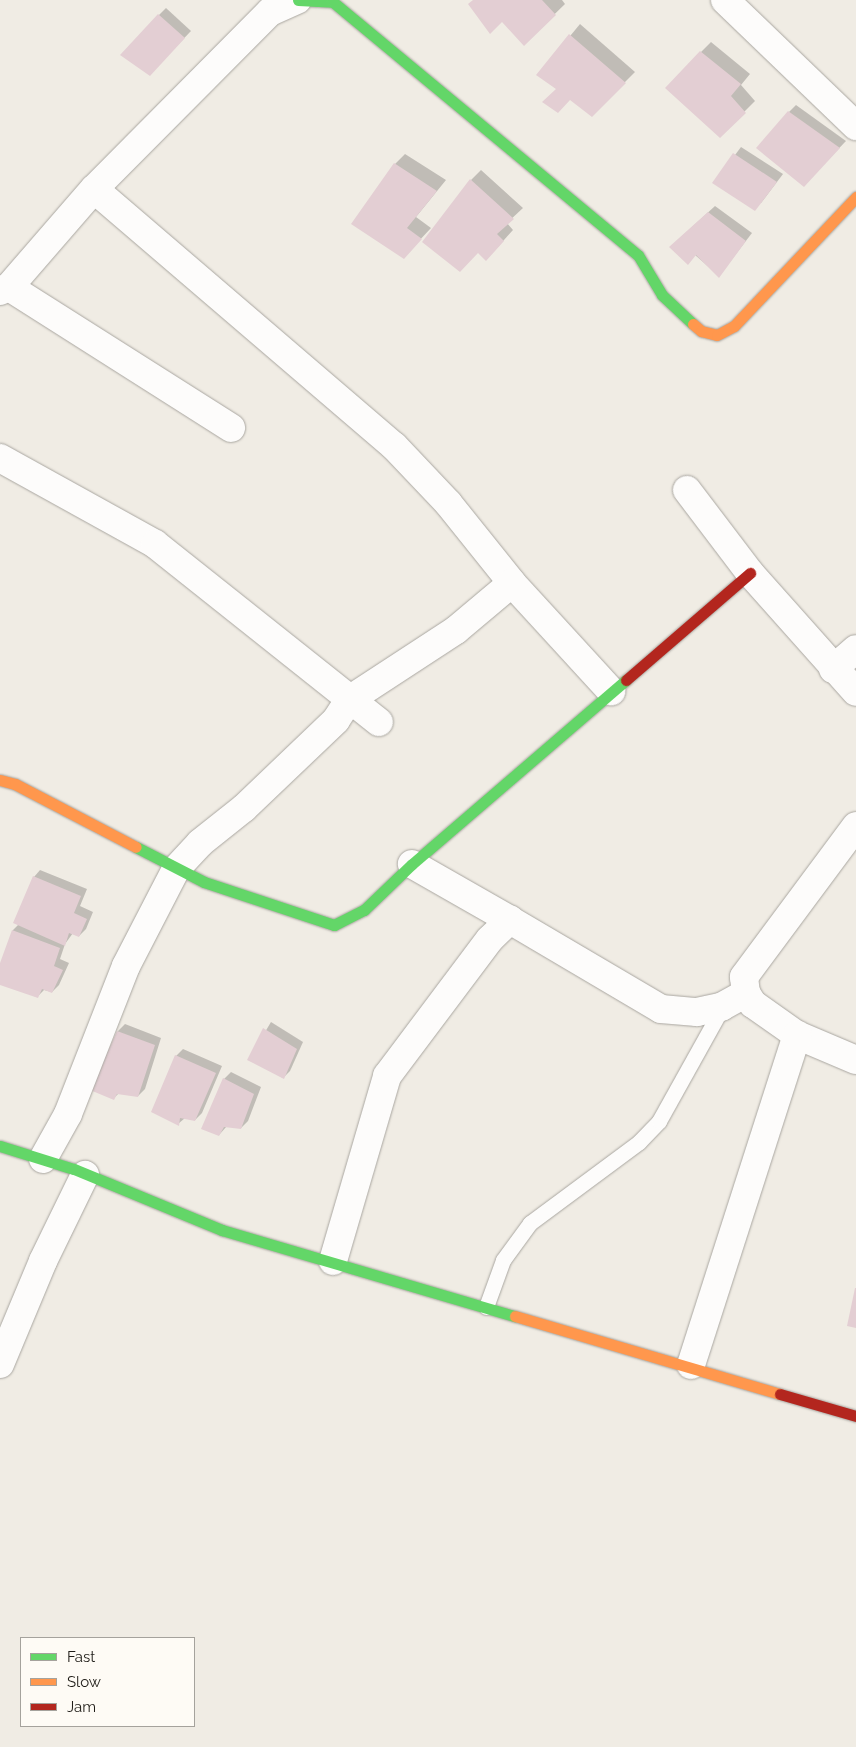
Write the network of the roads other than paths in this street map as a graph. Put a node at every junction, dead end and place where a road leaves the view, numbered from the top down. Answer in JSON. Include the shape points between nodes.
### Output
{"nodes":[{"id":1,"x":298,"y":0,"type":"edge"},
{"id":2,"x":725,"y":0,"type":"edge"},
{"id":3,"x":856,"y":126,"type":"edge"},
{"id":4,"x":94,"y":189,"type":"junction"},
{"id":5,"x":856,"y":196,"type":"edge"},
{"id":6,"x":4,"y":289,"type":"edge"},
{"id":7,"x":231,"y":428,"type":"dead end"},
{"id":8,"x":0,"y":458,"type":"edge"},
{"id":9,"x":687,"y":490,"type":"dead end"},
{"id":10,"x":750,"y":573,"type":"junction"},
{"id":11,"x":512,"y":583,"type":"junction"},
{"id":12,"x":856,"y":649,"type":"edge"},
{"id":13,"x":833,"y":669,"type":"junction"},
{"id":14,"x":611,"y":692,"type":"junction"},
{"id":15,"x":856,"y":692,"type":"edge"},
{"id":16,"x":349,"y":700,"type":"junction"},
{"id":17,"x":379,"y":722,"type":"dead end"},
{"id":18,"x":0,"y":780,"type":"edge"},
{"id":19,"x":856,"y":826,"type":"edge"},
{"id":20,"x":412,"y":864,"type":"junction"},
{"id":21,"x":176,"y":869,"type":"junction"},
{"id":22,"x":510,"y":920,"type":"junction"},
{"id":23,"x":734,"y":999,"type":"junction"},
{"id":24,"x":797,"y":1035,"type":"junction"},
{"id":25,"x":856,"y":1060,"type":"edge"},
{"id":26,"x":0,"y":1146,"type":"edge"},
{"id":27,"x":43,"y":1159,"type":"junction"},
{"id":28,"x":85,"y":1175,"type":"junction"},
{"id":29,"x":333,"y":1261,"type":"junction"},
{"id":30,"x":486,"y":1307,"type":"junction"},
{"id":31,"x":0,"y":1364,"type":"edge"},
{"id":32,"x":691,"y":1365,"type":"junction"},
{"id":33,"x":856,"y":1416,"type":"edge"}],
"edges":[{"from":1,"to":4,"type":"street","via":[[270,12]]},
{"from":1,"to":5,"type":"street","via":[[333,2],[638,255],[662,295],[701,331],[717,335],[734,326]]},
{"from":2,"to":3,"type":"street"},
{"from":4,"to":6,"type":"street"},
{"from":4,"to":11,"type":"street","via":[[394,446],[448,503]]},
{"from":6,"to":7,"type":"street"},
{"from":8,"to":16,"type":"street","via":[[155,544]]},
{"from":9,"to":10,"type":"street"},
{"from":10,"to":13,"type":"street"},
{"from":10,"to":14,"type":"street"},
{"from":11,"to":14,"type":"street"},
{"from":11,"to":16,"type":"street","via":[[456,630]]},
{"from":12,"to":13,"type":"street"},
{"from":13,"to":15,"type":"street"},
{"from":14,"to":20,"type":"street"},
{"from":16,"to":17,"type":"street"},
{"from":16,"to":21,"type":"street","via":[[336,720],[244,808],[200,843]]},
{"from":18,"to":21,"type":"street","via":[[15,784]]},
{"from":19,"to":23,"type":"street","via":[[744,977]]},
{"from":20,"to":21,"type":"street","via":[[364,910],[334,925],[222,888]]},
{"from":20,"to":22,"type":"street"},
{"from":21,"to":27,"type":"street","via":[[126,966],[68,1114]]},
{"from":22,"to":23,"type":"street","via":[[661,1009],[697,1012]]},
{"from":22,"to":29,"type":"street","via":[[490,939],[387,1076]]},
{"from":23,"to":24,"type":"street","via":[[753,1004]]},
{"from":23,"to":30,"type":"lane","via":[[659,1121],[639,1142],[530,1223],[503,1260]]},
{"from":24,"to":25,"type":"street"},
{"from":24,"to":32,"type":"street"},
{"from":26,"to":27,"type":"street"},
{"from":27,"to":28,"type":"street"},
{"from":28,"to":29,"type":"street","via":[[222,1230]]},
{"from":28,"to":31,"type":"street","via":[[43,1261]]},
{"from":29,"to":30,"type":"street"},
{"from":30,"to":32,"type":"street"},
{"from":32,"to":33,"type":"street"}]}
